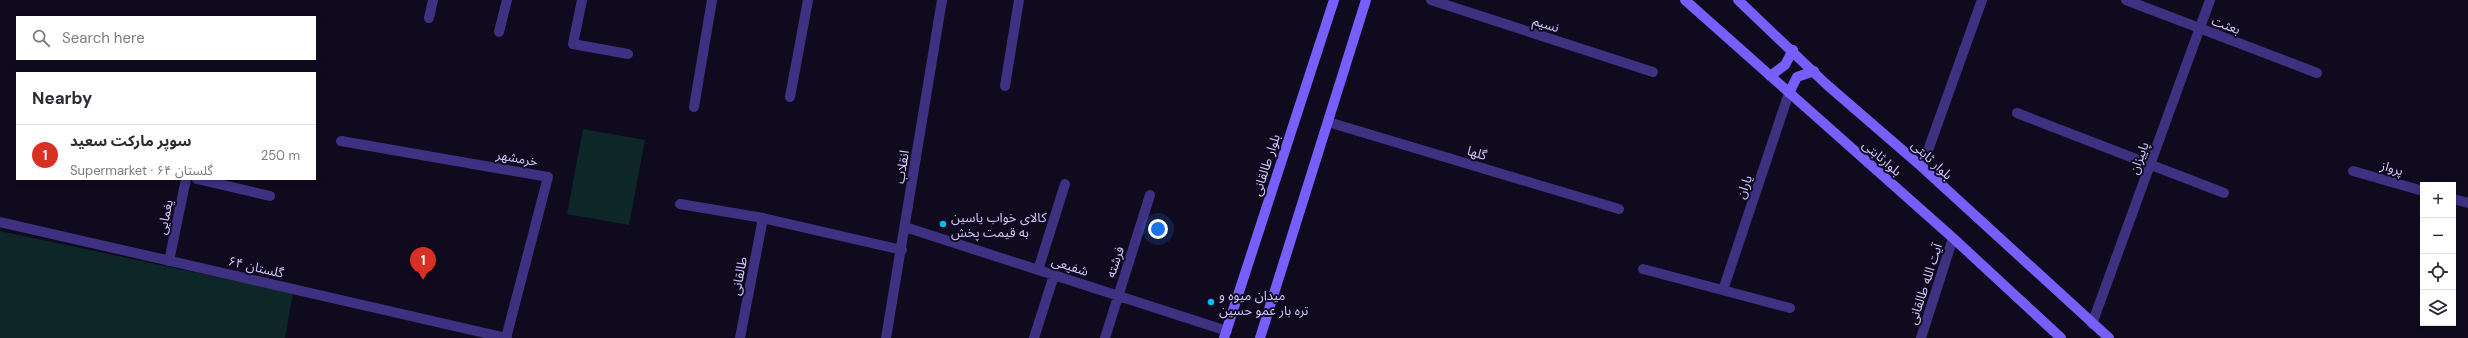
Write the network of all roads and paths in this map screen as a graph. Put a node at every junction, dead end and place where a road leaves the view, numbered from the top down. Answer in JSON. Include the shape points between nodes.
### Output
{"nodes":[{"id":1,"x":433,"y":0,"type":"edge"},
{"id":2,"x":508,"y":0,"type":"edge"},
{"id":3,"x":582,"y":0,"type":"edge"},
{"id":4,"x":712,"y":0,"type":"edge"},
{"id":5,"x":808,"y":0,"type":"edge"},
{"id":6,"x":942,"y":0,"type":"edge"},
{"id":7,"x":1019,"y":0,"type":"edge"},
{"id":8,"x":1334,"y":0,"type":"edge"},
{"id":9,"x":1366,"y":0,"type":"edge"},
{"id":10,"x":1431,"y":0,"type":"edge"},
{"id":11,"x":1685,"y":0,"type":"edge"},
{"id":12,"x":1738,"y":0,"type":"edge"},
{"id":13,"x":1982,"y":0,"type":"edge"},
{"id":14,"x":2126,"y":0,"type":"edge"},
{"id":15,"x":2210,"y":0,"type":"edge"},
{"id":16,"x":429,"y":18,"type":"dead end"},
{"id":17,"x":2199,"y":29,"type":"junction"},
{"id":18,"x":500,"y":32,"type":"dead end"},
{"id":19,"x":1793,"y":50,"type":"junction"},
{"id":20,"x":628,"y":54,"type":"dead end"},
{"id":21,"x":1814,"y":71,"type":"junction"},
{"id":22,"x":1653,"y":72,"type":"dead end"},
{"id":23,"x":2317,"y":73,"type":"dead end"},
{"id":24,"x":1770,"y":76,"type":"junction"},
{"id":25,"x":1005,"y":86,"type":"dead end"},
{"id":26,"x":1789,"y":93,"type":"junction"},
{"id":27,"x":790,"y":98,"type":"dead end"},
{"id":28,"x":694,"y":107,"type":"dead end"},
{"id":29,"x":2017,"y":113,"type":"dead end"},
{"id":30,"x":1328,"y":122,"type":"junction"},
{"id":31,"x":341,"y":141,"type":"dead end"},
{"id":32,"x":2150,"y":165,"type":"junction"},
{"id":33,"x":1922,"y":167,"type":"junction"},
{"id":34,"x":2353,"y":171,"type":"dead end"},
{"id":35,"x":186,"y":180,"type":"edge"},
{"id":36,"x":201,"y":180,"type":"edge"},
{"id":37,"x":1065,"y":184,"type":"dead end"},
{"id":38,"x":2420,"y":190,"type":"edge"},
{"id":39,"x":2224,"y":193,"type":"dead end"},
{"id":40,"x":1150,"y":195,"type":"dead end"},
{"id":41,"x":270,"y":196,"type":"dead end"},
{"id":42,"x":2456,"y":200,"type":"edge"},
{"id":43,"x":2468,"y":202,"type":"edge"},
{"id":44,"x":680,"y":204,"type":"dead end"},
{"id":45,"x":1620,"y":209,"type":"dead end"},
{"id":46,"x":763,"y":218,"type":"junction"},
{"id":47,"x":0,"y":222,"type":"edge"},
{"id":48,"x":905,"y":227,"type":"junction"},
{"id":49,"x":1953,"y":238,"type":"junction"},
{"id":50,"x":902,"y":250,"type":"junction"},
{"id":51,"x":169,"y":261,"type":"junction"},
{"id":52,"x":1644,"y":268,"type":"dead end"},
{"id":53,"x":1038,"y":270,"type":"junction"},
{"id":54,"x":1054,"y":275,"type":"junction"},
{"id":55,"x":1723,"y":290,"type":"junction"},
{"id":56,"x":1118,"y":296,"type":"junction"},
{"id":57,"x":1790,"y":308,"type":"dead end"},
{"id":58,"x":2092,"y":324,"type":"junction"},
{"id":59,"x":1226,"y":334,"type":"edge"},
{"id":60,"x":506,"y":338,"type":"edge"},
{"id":61,"x":740,"y":338,"type":"edge"},
{"id":62,"x":886,"y":338,"type":"edge"},
{"id":63,"x":1034,"y":338,"type":"edge"},
{"id":64,"x":1105,"y":338,"type":"edge"},
{"id":65,"x":1260,"y":338,"type":"edge"},
{"id":66,"x":1921,"y":338,"type":"edge"},
{"id":67,"x":2061,"y":338,"type":"edge"},
{"id":68,"x":2108,"y":338,"type":"edge"}],
"edges":[{"from":1,"to":16,"type":"street"},
{"from":2,"to":18,"type":"street"},
{"from":3,"to":20,"type":"street","via":[[573,44]]},
{"from":4,"to":28,"type":"street"},
{"from":5,"to":27,"type":"street"},
{"from":6,"to":48,"type":"street","name":"انقلاب"},
{"from":7,"to":25,"type":"street"},
{"from":8,"to":59,"type":"main road","name":"بلوار طالقانی"},
{"from":9,"to":30,"type":"main road"},
{"from":10,"to":22,"type":"street","name":"نسیم"},
{"from":11,"to":24,"type":"main road","name":"بلوارثابتی"},
{"from":12,"to":19,"type":"main road","name":"بلوار ثابتی"},
{"from":13,"to":33,"type":"street"},
{"from":14,"to":17,"type":"street","name":"بعثت"},
{"from":15,"to":17,"type":"street","name":"پاییزان"},
{"from":17,"to":23,"type":"street","name":"بعثت"},
{"from":17,"to":32,"type":"street","name":"پاییزان"},
{"from":19,"to":21,"type":"main road","name":"بلوار ثابتی"},
{"from":19,"to":24,"type":"main road","via":[[1785,66]]},
{"from":21,"to":26,"type":"main road","via":[[1797,77]]},
{"from":21,"to":33,"type":"main road","name":"بلوار ثابتی"},
{"from":24,"to":26,"type":"main road","name":"بلوارثابتی"},
{"from":26,"to":49,"type":"main road","name":"بلوارثابتی"},
{"from":26,"to":55,"type":"street","name":"یاران"},
{"from":29,"to":32,"type":"street"},
{"from":30,"to":45,"type":"street","name":"گلها"},
{"from":30,"to":65,"type":"main road"},
{"from":31,"to":60,"type":"street","name":"خرمشهر","via":[[548,177]]},
{"from":32,"to":39,"type":"street"},
{"from":32,"to":58,"type":"street","name":"پاییزان"},
{"from":33,"to":58,"type":"main road","name":"بلوار ثابتی"},
{"from":34,"to":38,"type":"street","name":"پرواز"},
{"from":35,"to":51,"type":"street","name":"یغمایی"},
{"from":36,"to":41,"type":"street"},
{"from":37,"to":53,"type":"street"},
{"from":40,"to":56,"type":"street","name":"فرشته"},
{"from":42,"to":43,"type":"street"},
{"from":44,"to":46,"type":"street"},
{"from":46,"to":50,"type":"street"},
{"from":46,"to":61,"type":"street","name":"طالقانی"},
{"from":47,"to":51,"type":"street","name":"گلستان ۶۴"},
{"from":48,"to":50,"type":"street","name":"انقلاب"},
{"from":48,"to":53,"type":"street","name":"شفیعی"},
{"from":49,"to":66,"type":"street","name":"آیت الله طالقانی"},
{"from":49,"to":67,"type":"main road","name":"بلوارثابتی"},
{"from":50,"to":62,"type":"street","name":"انقلاب"},
{"from":51,"to":60,"type":"street","name":"گلستان ۶۴"},
{"from":52,"to":55,"type":"street"},
{"from":53,"to":54,"type":"street","name":"شفیعی"},
{"from":54,"to":56,"type":"street","name":"شفیعی"},
{"from":54,"to":63,"type":"street"},
{"from":55,"to":57,"type":"street"},
{"from":56,"to":59,"type":"street","name":"شفیعی"},
{"from":56,"to":64,"type":"street","name":"فرشته"},
{"from":58,"to":68,"type":"main road","name":"بلوار ثابتی"}]}
